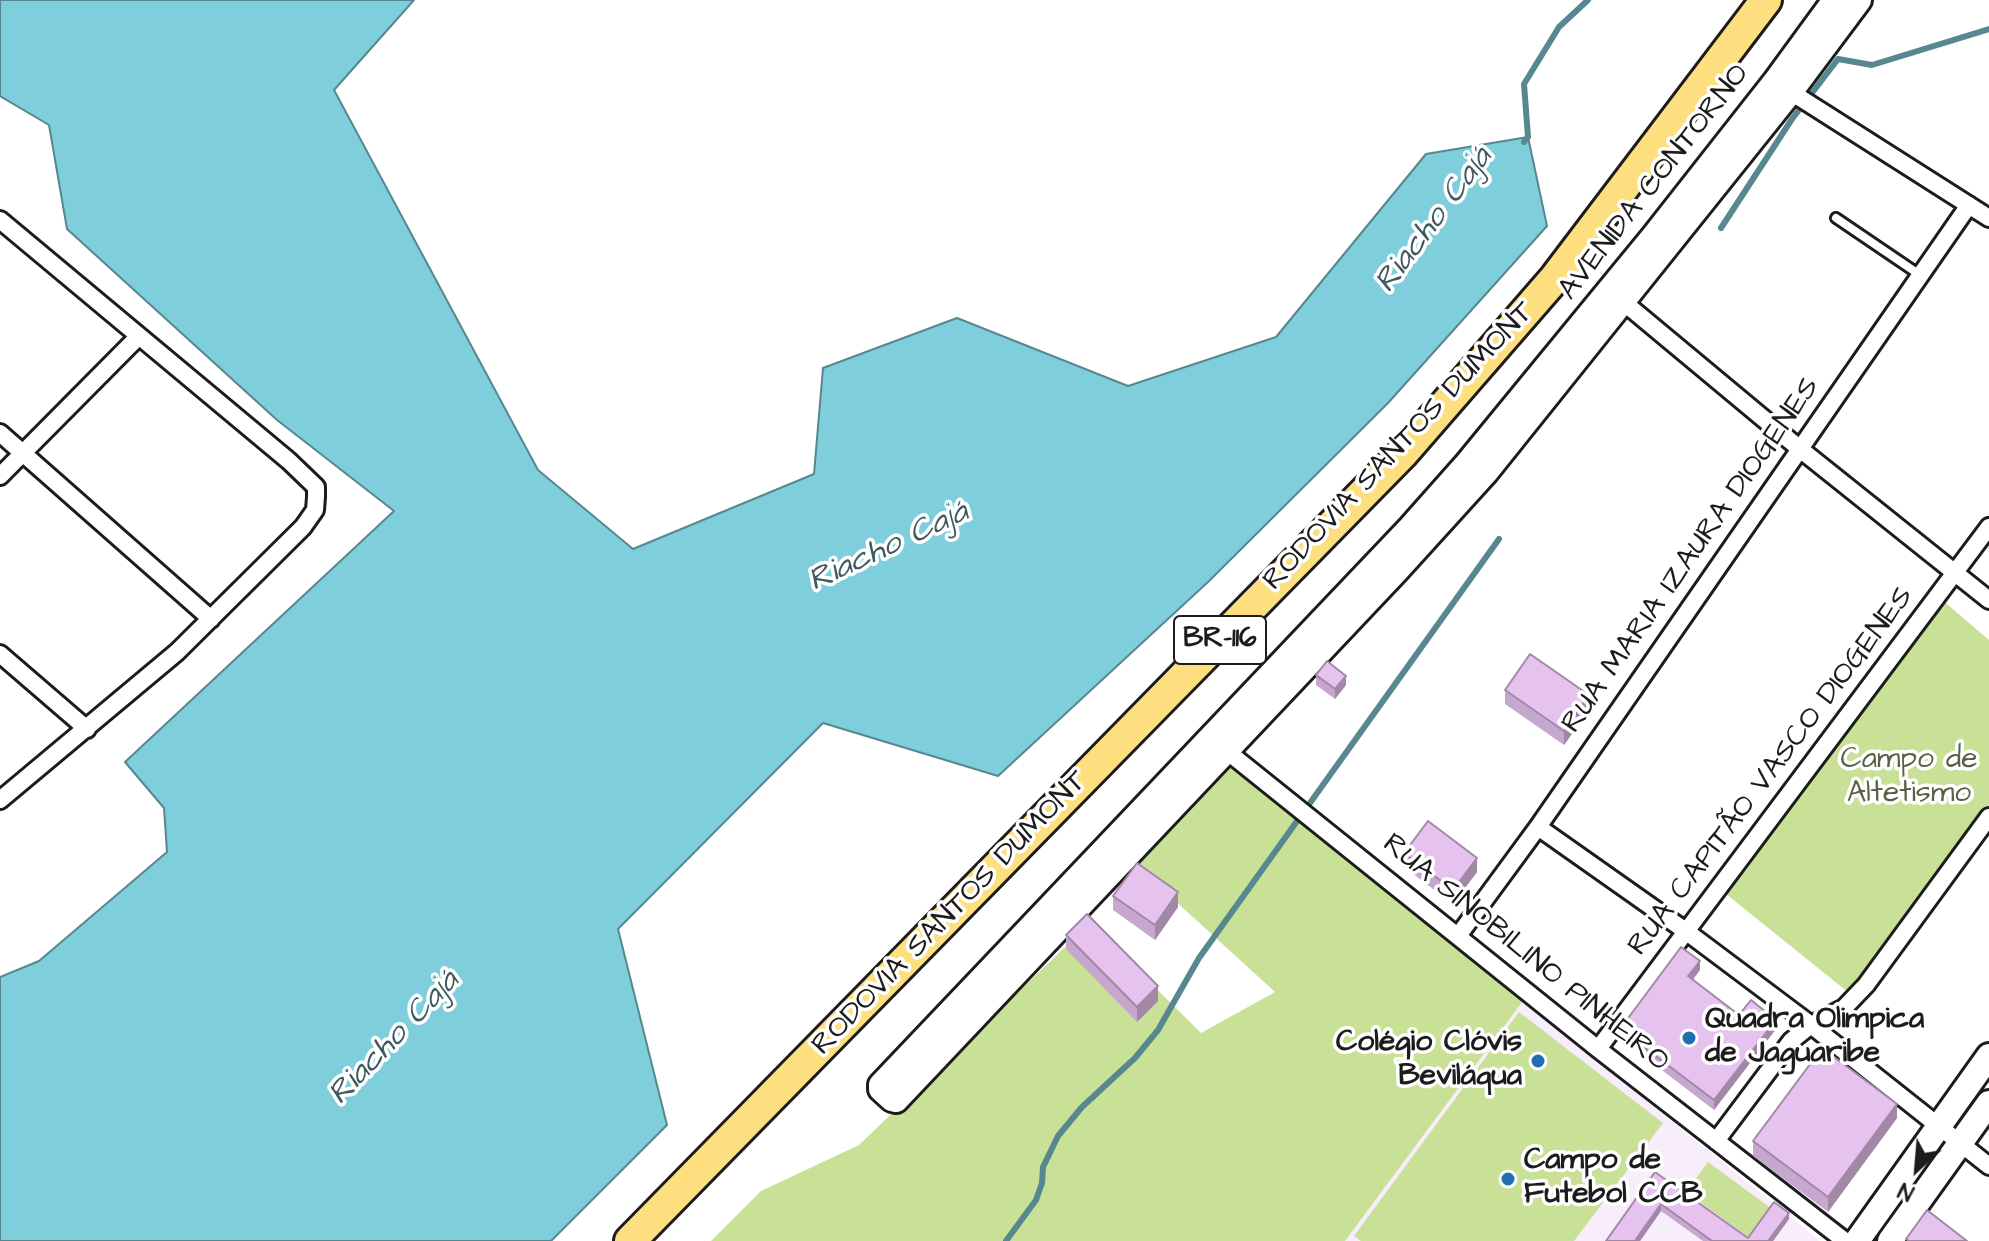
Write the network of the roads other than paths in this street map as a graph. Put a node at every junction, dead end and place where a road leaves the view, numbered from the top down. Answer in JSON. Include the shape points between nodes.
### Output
{"nodes":[{"id":1,"x":1766,"y":0,"type":"edge"},
{"id":2,"x":1835,"y":0,"type":"edge"},
{"id":3,"x":1859,"y":0,"type":"edge"},
{"id":4,"x":1783,"y":86,"type":"junction"},
{"id":5,"x":1969,"y":205,"type":"junction"},
{"id":6,"x":1836,"y":218,"type":"dead end"},
{"id":7,"x":1989,"y":218,"type":"edge"},
{"id":8,"x":0,"y":220,"type":"edge"},
{"id":9,"x":1920,"y":275,"type":"junction"},
{"id":10,"x":1617,"y":296,"type":"junction"},
{"id":11,"x":138,"y":337,"type":"junction"},
{"id":12,"x":0,"y":433,"type":"edge"},
{"id":13,"x":1800,"y":449,"type":"junction"},
{"id":14,"x":25,"y":452,"type":"junction"},
{"id":15,"x":0,"y":476,"type":"edge"},
{"id":16,"x":1989,"y":527,"type":"edge"},
{"id":17,"x":1956,"y":572,"type":"junction"},
{"id":18,"x":1986,"y":592,"type":"edge"},
{"id":19,"x":211,"y":619,"type":"junction"},
{"id":20,"x":0,"y":654,"type":"edge"},
{"id":21,"x":87,"y":729,"type":"junction"},
{"id":22,"x":1218,"y":744,"type":"junction"},
{"id":23,"x":0,"y":800,"type":"edge"},
{"id":24,"x":1989,"y":817,"type":"edge"},
{"id":25,"x":1538,"y":827,"type":"junction"},
{"id":26,"x":1687,"y":932,"type":"junction"},
{"id":27,"x":1458,"y":936,"type":"junction"},
{"id":28,"x":1811,"y":1025,"type":"junction"},
{"id":29,"x":1598,"y":1049,"type":"junction"},
{"id":30,"x":1989,"y":1056,"type":"edge"},
{"id":31,"x":896,"y":1100,"type":"dead end"},
{"id":32,"x":1989,"y":1103,"type":"edge"},
{"id":33,"x":1937,"y":1126,"type":"junction"},
{"id":34,"x":1716,"y":1141,"type":"junction"},
{"id":35,"x":1960,"y":1145,"type":"junction"},
{"id":36,"x":1989,"y":1166,"type":"edge"},
{"id":37,"x":630,"y":1241,"type":"edge"},
{"id":38,"x":1845,"y":1241,"type":"edge"},
{"id":39,"x":1857,"y":1241,"type":"edge"},
{"id":40,"x":1890,"y":1241,"type":"edge"}],
"edges":[{"from":1,"to":37,"type":"highway","name":"RODOVIA SANTOS DUMONT","number":"BR-116","via":[[1555,278],[1403,453]]},
{"from":2,"to":4,"type":"street","name":"AVENIDA CONTORNO"},
{"from":3,"to":4,"type":"street"},
{"from":4,"to":5,"type":"street"},
{"from":4,"to":10,"type":"street"},
{"from":5,"to":7,"type":"street"},
{"from":5,"to":9,"type":"street","name":"RUA MARIA IZAURA DIOGENES"},
{"from":6,"to":9,"type":"lane"},
{"from":8,"to":11,"type":"street"},
{"from":9,"to":13,"type":"street","name":"RUA MARIA IZAURA DIOGENES"},
{"from":10,"to":13,"type":"street"},
{"from":10,"to":22,"type":"street","via":[[1529,421],[1448,515]]},
{"from":11,"to":14,"type":"street"},
{"from":11,"to":19,"type":"street","via":[[316,487],[315,510],[303,527]]},
{"from":12,"to":14,"type":"street"},
{"from":13,"to":17,"type":"street"},
{"from":13,"to":25,"type":"street","name":"RUA MARIA IZAURA DIOGENES"},
{"from":14,"to":15,"type":"street"},
{"from":14,"to":19,"type":"street"},
{"from":16,"to":17,"type":"street","name":"RUA CAPITÃO VASCO DIOGENES"},
{"from":17,"to":18,"type":"street"},
{"from":17,"to":26,"type":"street","name":"RUA CAPITÃO VASCO DIOGENES"},
{"from":19,"to":21,"type":"street"},
{"from":20,"to":21,"type":"street"},
{"from":21,"to":23,"type":"street"},
{"from":22,"to":27,"type":"street","name":"RUA SINOBILINO PINHEIRO"},
{"from":22,"to":31,"type":"street","via":[[1049,923]]},
{"from":24,"to":28,"type":"street","via":[[1866,985],[1844,1008]]},
{"from":25,"to":26,"type":"street"},
{"from":25,"to":27,"type":"street","name":"RUA MARIA IZAURA DIOGENES"},
{"from":26,"to":28,"type":"street"},
{"from":26,"to":29,"type":"street","name":"RUA CAPITÃO VASCO DIOGENES"},
{"from":27,"to":29,"type":"street","name":"RUA SINOBILINO PINHEIRO"},
{"from":28,"to":33,"type":"street"},
{"from":28,"to":34,"type":"street","via":[[1791,1041]]},
{"from":29,"to":34,"type":"street","name":"RUA SINOBILINO PINHEIRO"},
{"from":30,"to":33,"type":"street"},
{"from":32,"to":35,"type":"street"},
{"from":33,"to":35,"type":"street"},
{"from":33,"to":39,"type":"street"},
{"from":34,"to":38,"type":"street","name":"RUA SINOBILINO PINHEIRO"},
{"from":35,"to":36,"type":"street"},
{"from":35,"to":40,"type":"street"}]}
